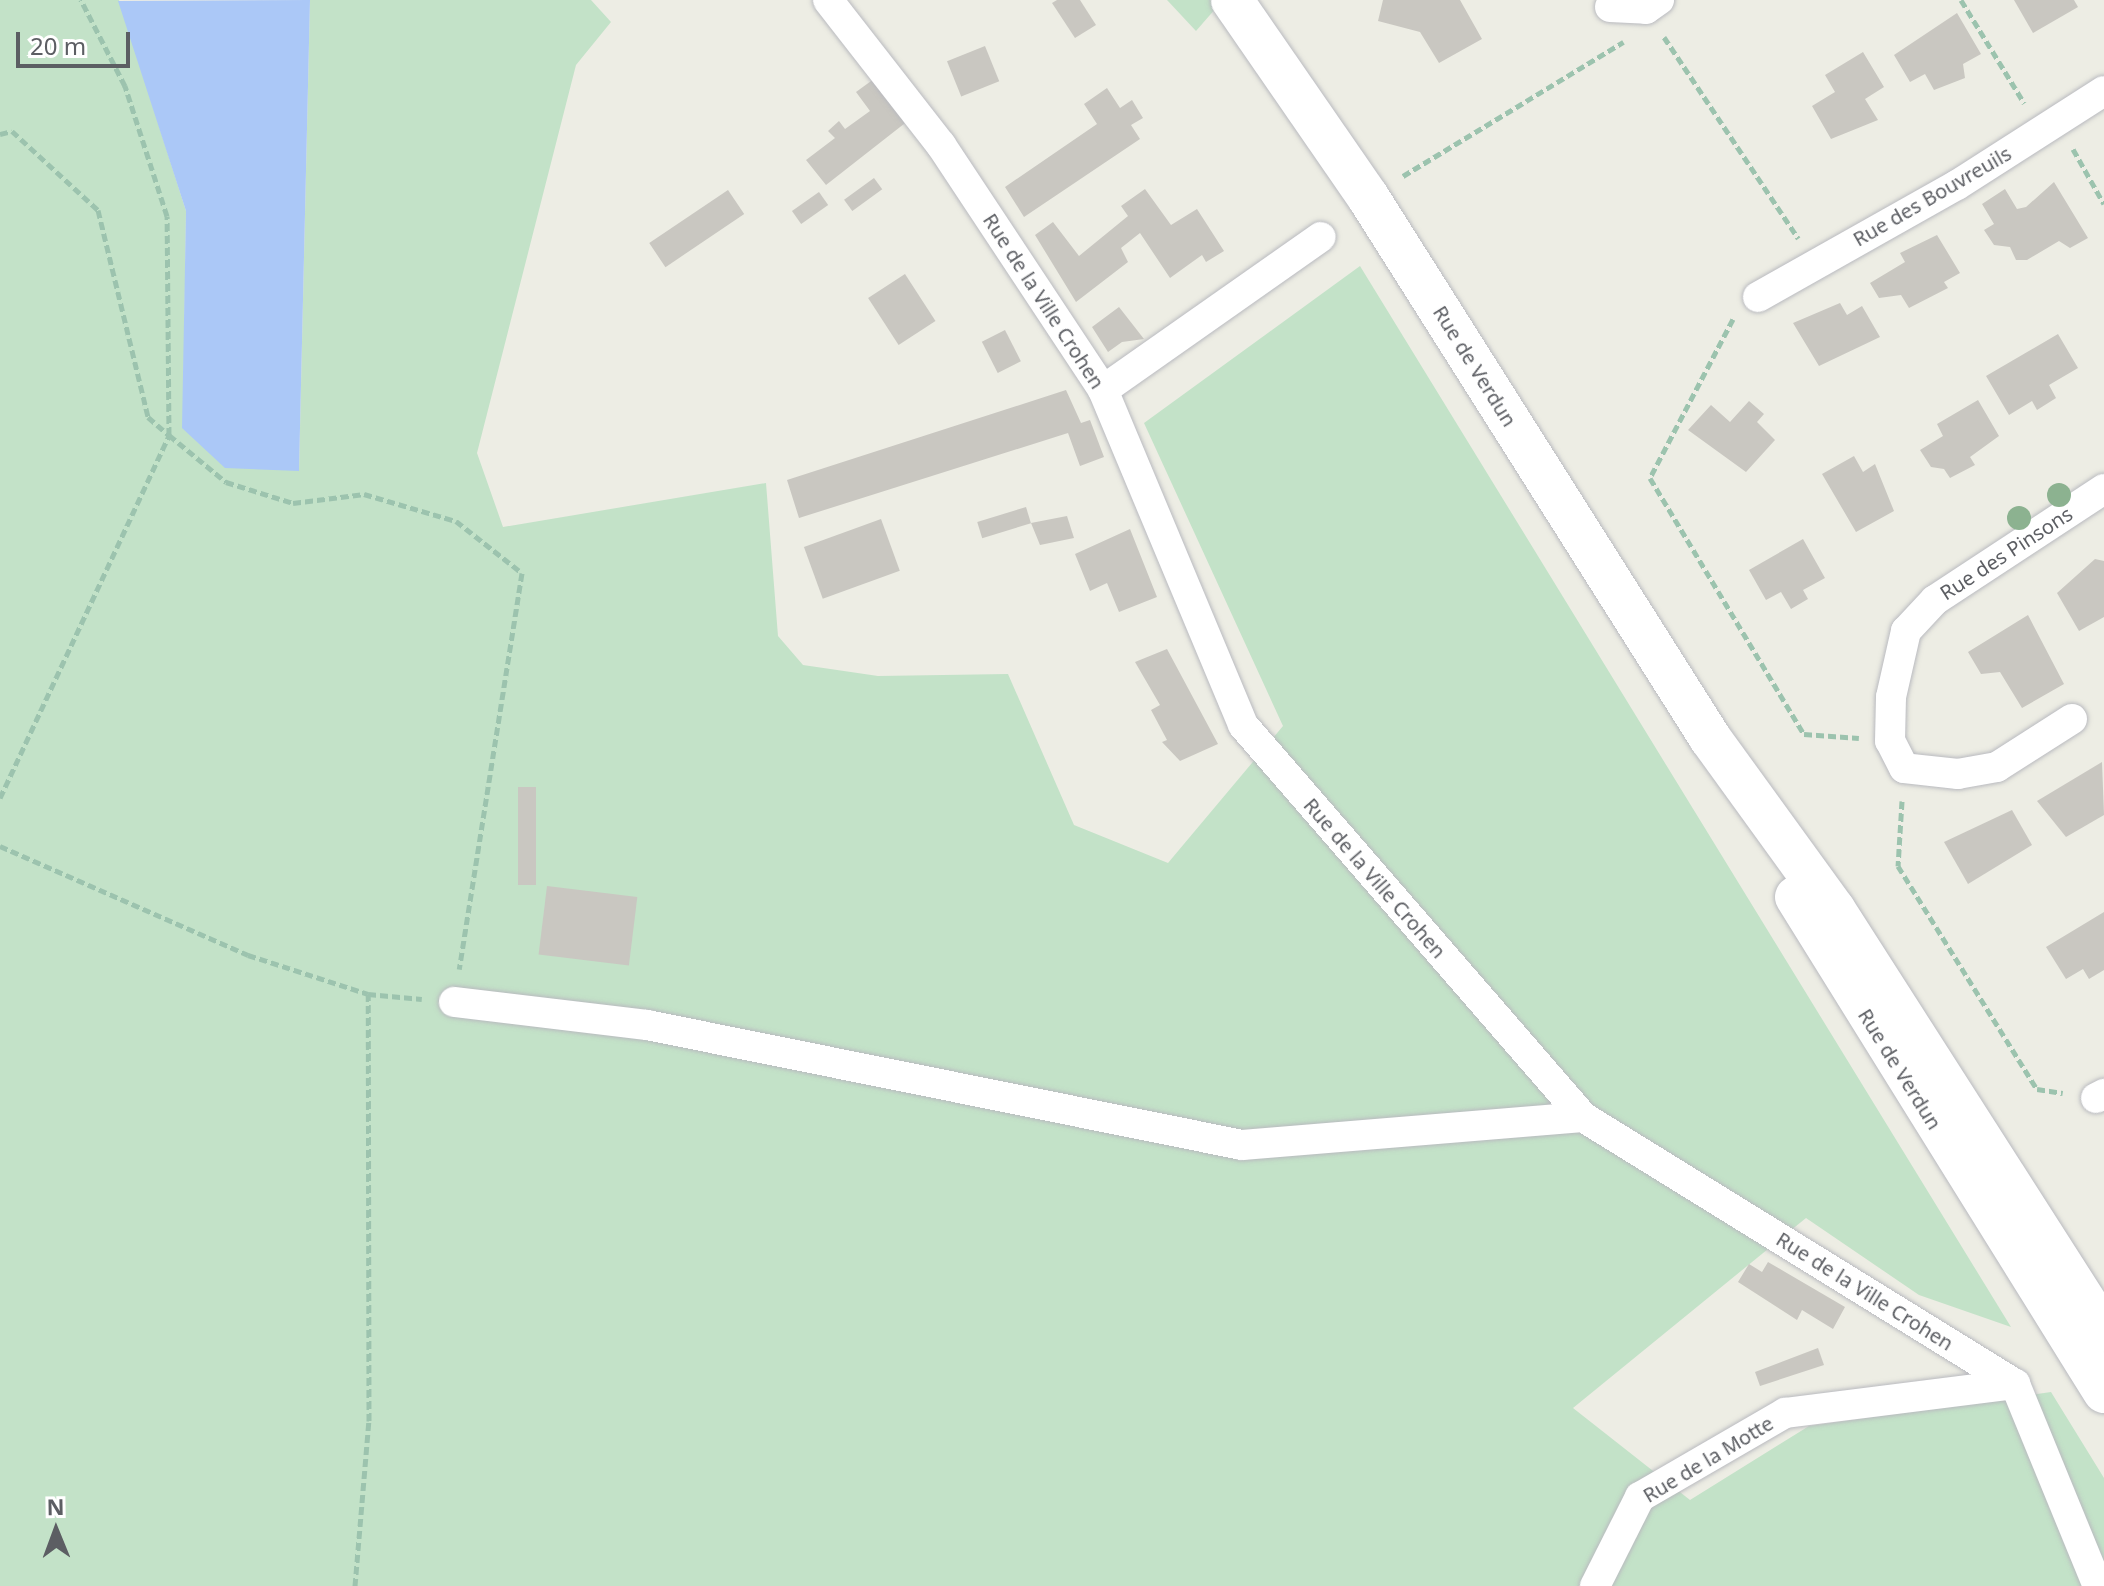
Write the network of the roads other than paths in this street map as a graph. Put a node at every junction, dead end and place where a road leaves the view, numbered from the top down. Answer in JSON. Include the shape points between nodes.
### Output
{"nodes":[{"id":1,"x":828,"y":0,"type":"edge"},
{"id":2,"x":1232,"y":0,"type":"edge"},
{"id":3,"x":1610,"y":7,"type":"dead end"},
{"id":4,"x":1653,"y":10,"type":"edge"},
{"id":5,"x":2104,"y":91,"type":"edge"},
{"id":6,"x":1321,"y":237,"type":"dead end"},
{"id":7,"x":1758,"y":297,"type":"road end"},
{"id":8,"x":1103,"y":390,"type":"junction"},
{"id":9,"x":2104,"y":489,"type":"edge"},
{"id":10,"x":2072,"y":719,"type":"dead end"},
{"id":11,"x":1710,"y":738,"type":"junction"},
{"id":12,"x":454,"y":1002,"type":"road end"},
{"id":13,"x":1583,"y":1117,"type":"junction"},
{"id":14,"x":2104,"y":1331,"type":"edge"},
{"id":15,"x":2015,"y":1384,"type":"junction"},
{"id":16,"x":2104,"y":1392,"type":"edge"},
{"id":17,"x":1595,"y":1586,"type":"edge"},
{"id":18,"x":2098,"y":1586,"type":"edge"}],
"edges":[{"from":1,"to":8,"type":"street","name":"Rue de la Ville Crohen","via":[[941,145]]},
{"from":2,"to":11,"type":"main road","name":"Rue de Verdun","via":[[1368,197]]},
{"from":3,"to":4,"type":"street"},
{"from":5,"to":7,"type":"street","name":"Rue des Bouvreuils"},
{"from":6,"to":8,"type":"street"},
{"from":8,"to":13,"type":"street","name":"Rue de la Ville Crohen","via":[[1243,725]]},
{"from":9,"to":10,"type":"street","name":"Rue des Pinsons","via":[[1935,600],[1906,631],[1891,697],[1890,741],[1904,768],[1958,774],[1997,767]]},
{"from":11,"to":14,"type":"main road","name":"Rue de Verdun","via":[[1834,909]]},
{"from":11,"to":16,"type":"main road","name":"Rue de Verdun","via":[[1816,935]]},
{"from":12,"to":13,"type":"street","via":[[647,1025],[1242,1145]]},
{"from":13,"to":15,"type":"street","name":"Rue de la Ville Crohen"},
{"from":15,"to":17,"type":"street","name":"Rue de la Motte","via":[[1785,1413],[1640,1497]]},
{"from":15,"to":18,"type":"street"}]}
